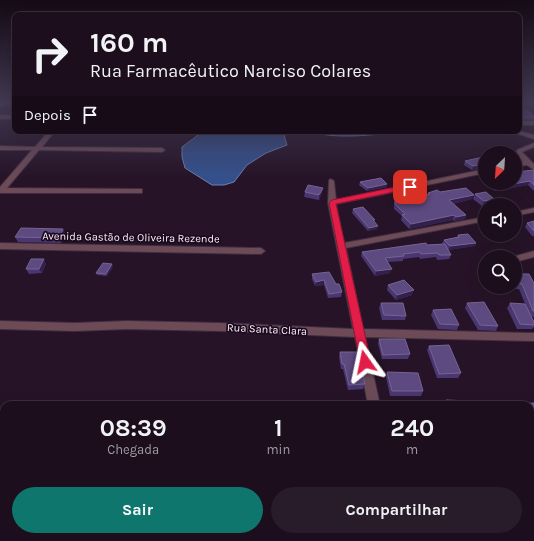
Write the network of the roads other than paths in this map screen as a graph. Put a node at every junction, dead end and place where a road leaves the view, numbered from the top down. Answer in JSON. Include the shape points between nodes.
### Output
{"nodes":[{"id":1,"x":49,"y":134,"type":"edge"},
{"id":2,"x":522,"y":134,"type":"edge"},
{"id":3,"x":534,"y":137,"type":"edge"},
{"id":4,"x":534,"y":145,"type":"edge"},
{"id":5,"x":0,"y":148,"type":"edge"},
{"id":6,"x":37,"y":148,"type":"junction"},
{"id":7,"x":162,"y":150,"type":"dead end"},
{"id":8,"x":528,"y":163,"type":"junction"},
{"id":9,"x":522,"y":164,"type":"edge"},
{"id":10,"x":534,"y":168,"type":"edge"},
{"id":11,"x":478,"y":172,"type":"edge"},
{"id":12,"x":331,"y":181,"type":"dead end"},
{"id":13,"x":1,"y":190,"type":"edge"},
{"id":14,"x":139,"y":191,"type":"dead end"},
{"id":15,"x":332,"y":203,"type":"junction"},
{"id":16,"x":534,"y":210,"type":"edge"},
{"id":17,"x":522,"y":213,"type":"edge"},
{"id":18,"x":478,"y":220,"type":"edge"},
{"id":19,"x":0,"y":246,"type":"edge"},
{"id":20,"x":342,"y":246,"type":"junction"},
{"id":21,"x":261,"y":251,"type":"dead end"},
{"id":22,"x":534,"y":254,"type":"edge"},
{"id":23,"x":522,"y":257,"type":"edge"},
{"id":24,"x":0,"y":325,"type":"edge"},
{"id":25,"x":359,"y":333,"type":"junction"},
{"id":26,"x":534,"y":337,"type":"edge"},
{"id":27,"x":373,"y":401,"type":"edge"}],
"edges":[{"from":1,"to":6,"type":"street"},
{"from":2,"to":3,"type":"street"},
{"from":4,"to":8,"type":"street","via":[[519,151]]},
{"from":5,"to":6,"type":"street"},
{"from":6,"to":7,"type":"street"},
{"from":6,"to":13,"type":"street"},
{"from":8,"to":9,"type":"street"},
{"from":8,"to":10,"type":"street"},
{"from":11,"to":15,"type":"street"},
{"from":12,"to":15,"type":"street"},
{"from":13,"to":14,"type":"street"},
{"from":15,"to":20,"type":"street"},
{"from":16,"to":17,"type":"street"},
{"from":18,"to":20,"type":"street"},
{"from":19,"to":21,"type":"street","name":"Avenida Gastão de Oliveira Rezende"},
{"from":20,"to":25,"type":"street"},
{"from":22,"to":23,"type":"street"},
{"from":24,"to":25,"type":"street","name":"Rua Santa Clara","via":[[220,327]]},
{"from":25,"to":26,"type":"street","name":"Rua Santa Clara"},
{"from":25,"to":27,"type":"street"}]}
